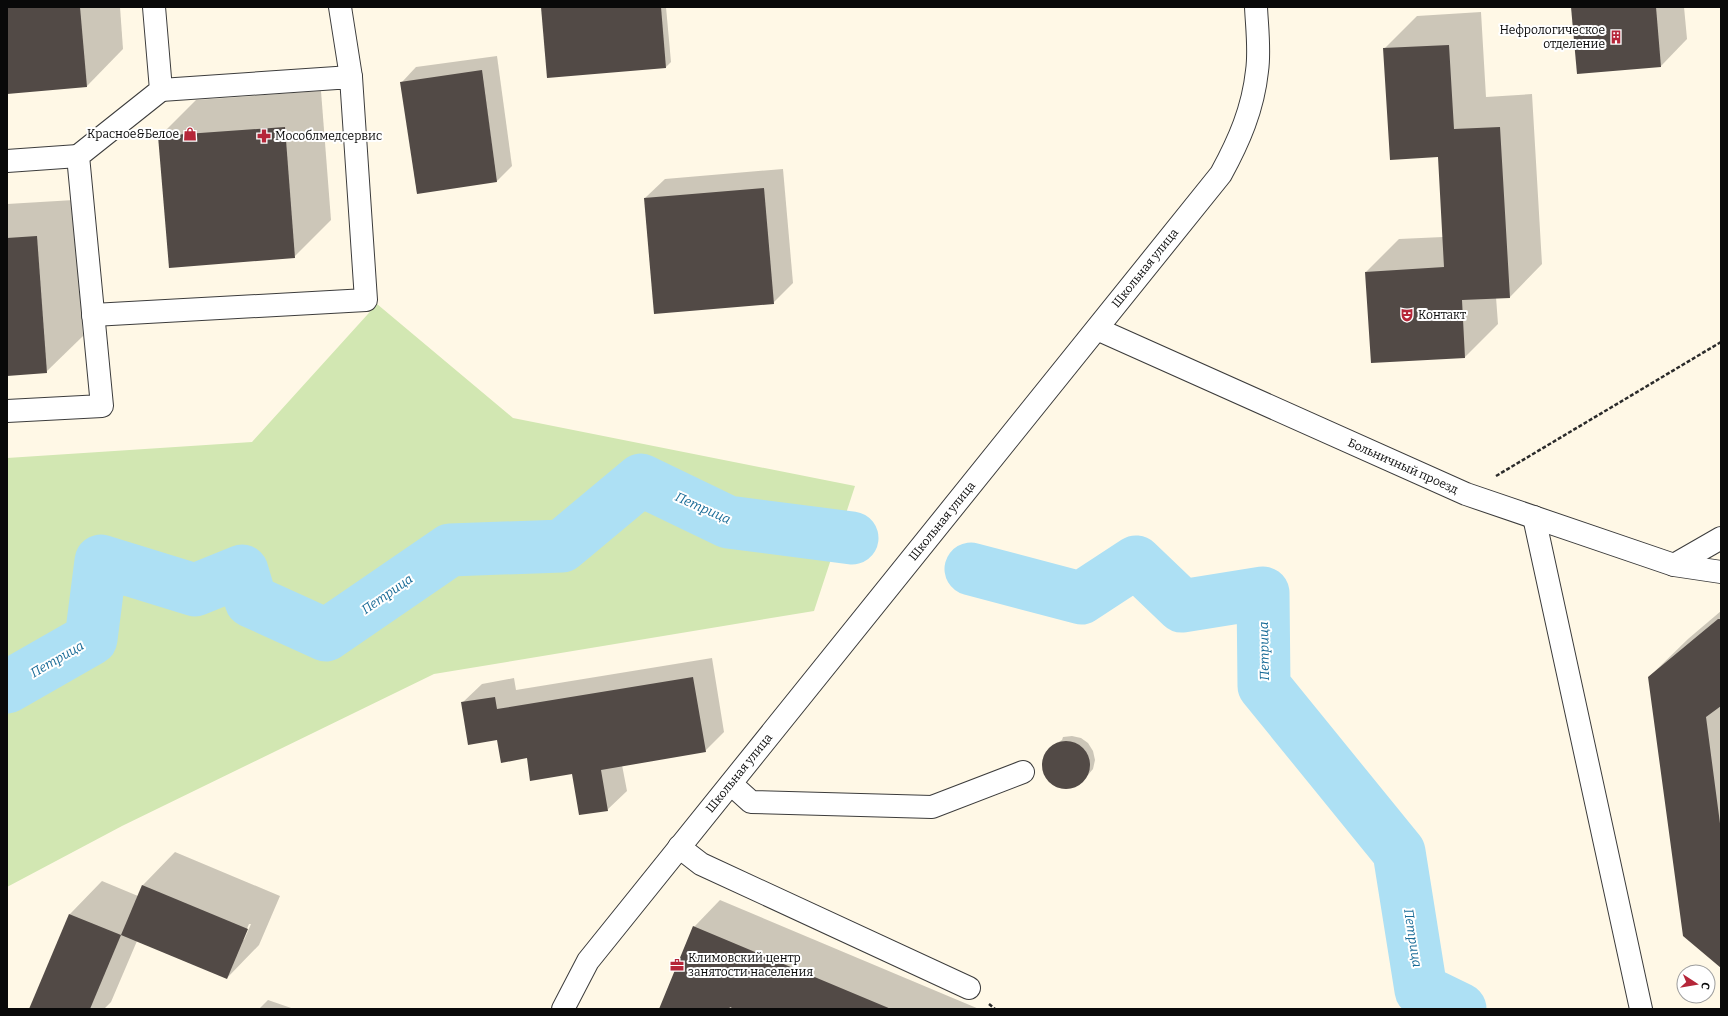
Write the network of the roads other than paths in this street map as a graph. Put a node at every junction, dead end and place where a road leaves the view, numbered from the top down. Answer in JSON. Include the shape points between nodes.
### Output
{"nodes":[{"id":1,"x":154,"y":7,"type":"edge"},
{"id":2,"x":340,"y":7,"type":"edge"},
{"id":3,"x":1256,"y":7,"type":"edge"},
{"id":4,"x":351,"y":76,"type":"junction"},
{"id":5,"x":161,"y":90,"type":"junction"},
{"id":6,"x":78,"y":156,"type":"junction"},
{"id":7,"x":7,"y":161,"type":"edge"},
{"id":8,"x":93,"y":315,"type":"junction"},
{"id":9,"x":1097,"y":329,"type":"junction"},
{"id":10,"x":7,"y":411,"type":"edge"},
{"id":11,"x":1534,"y":517,"type":"junction"},
{"id":12,"x":1721,"y":538,"type":"edge"},
{"id":13,"x":1674,"y":565,"type":"junction"},
{"id":14,"x":1721,"y":572,"type":"edge"},
{"id":15,"x":1023,"y":772,"type":"dead end"},
{"id":16,"x":731,"y":784,"type":"junction"},
{"id":17,"x":679,"y":847,"type":"junction"},
{"id":18,"x":969,"y":988,"type":"dead end"},
{"id":19,"x":563,"y":1009,"type":"edge"},
{"id":20,"x":1641,"y":1009,"type":"edge"}],
"edges":[{"from":1,"to":5,"type":"street"},
{"from":2,"to":4,"type":"street"},
{"from":3,"to":9,"type":"street","name":"Школьная улица","via":[[1257,70],[1250,112],[1238,143],[1220,174]]},
{"from":4,"to":5,"type":"street"},
{"from":4,"to":8,"type":"street","via":[[366,300]]},
{"from":5,"to":6,"type":"street"},
{"from":6,"to":7,"type":"street"},
{"from":6,"to":8,"type":"street"},
{"from":8,"to":10,"type":"street","via":[[102,406]]},
{"from":9,"to":11,"type":"street","name":"Больничный проезд","via":[[1466,494]]},
{"from":9,"to":16,"type":"street","name":"Школьная улица"},
{"from":11,"to":13,"type":"street","name":"Больничный проезд"},
{"from":11,"to":20,"type":"street"},
{"from":12,"to":13,"type":"street"},
{"from":13,"to":14,"type":"street","name":"Больничный проезд"},
{"from":15,"to":16,"type":"street","via":[[932,807],[751,802]]},
{"from":16,"to":17,"type":"street","name":"Школьная улица"},
{"from":17,"to":18,"type":"street","via":[[701,864]]},
{"from":17,"to":19,"type":"street","name":"Школьная улица","via":[[588,961]]}]}
